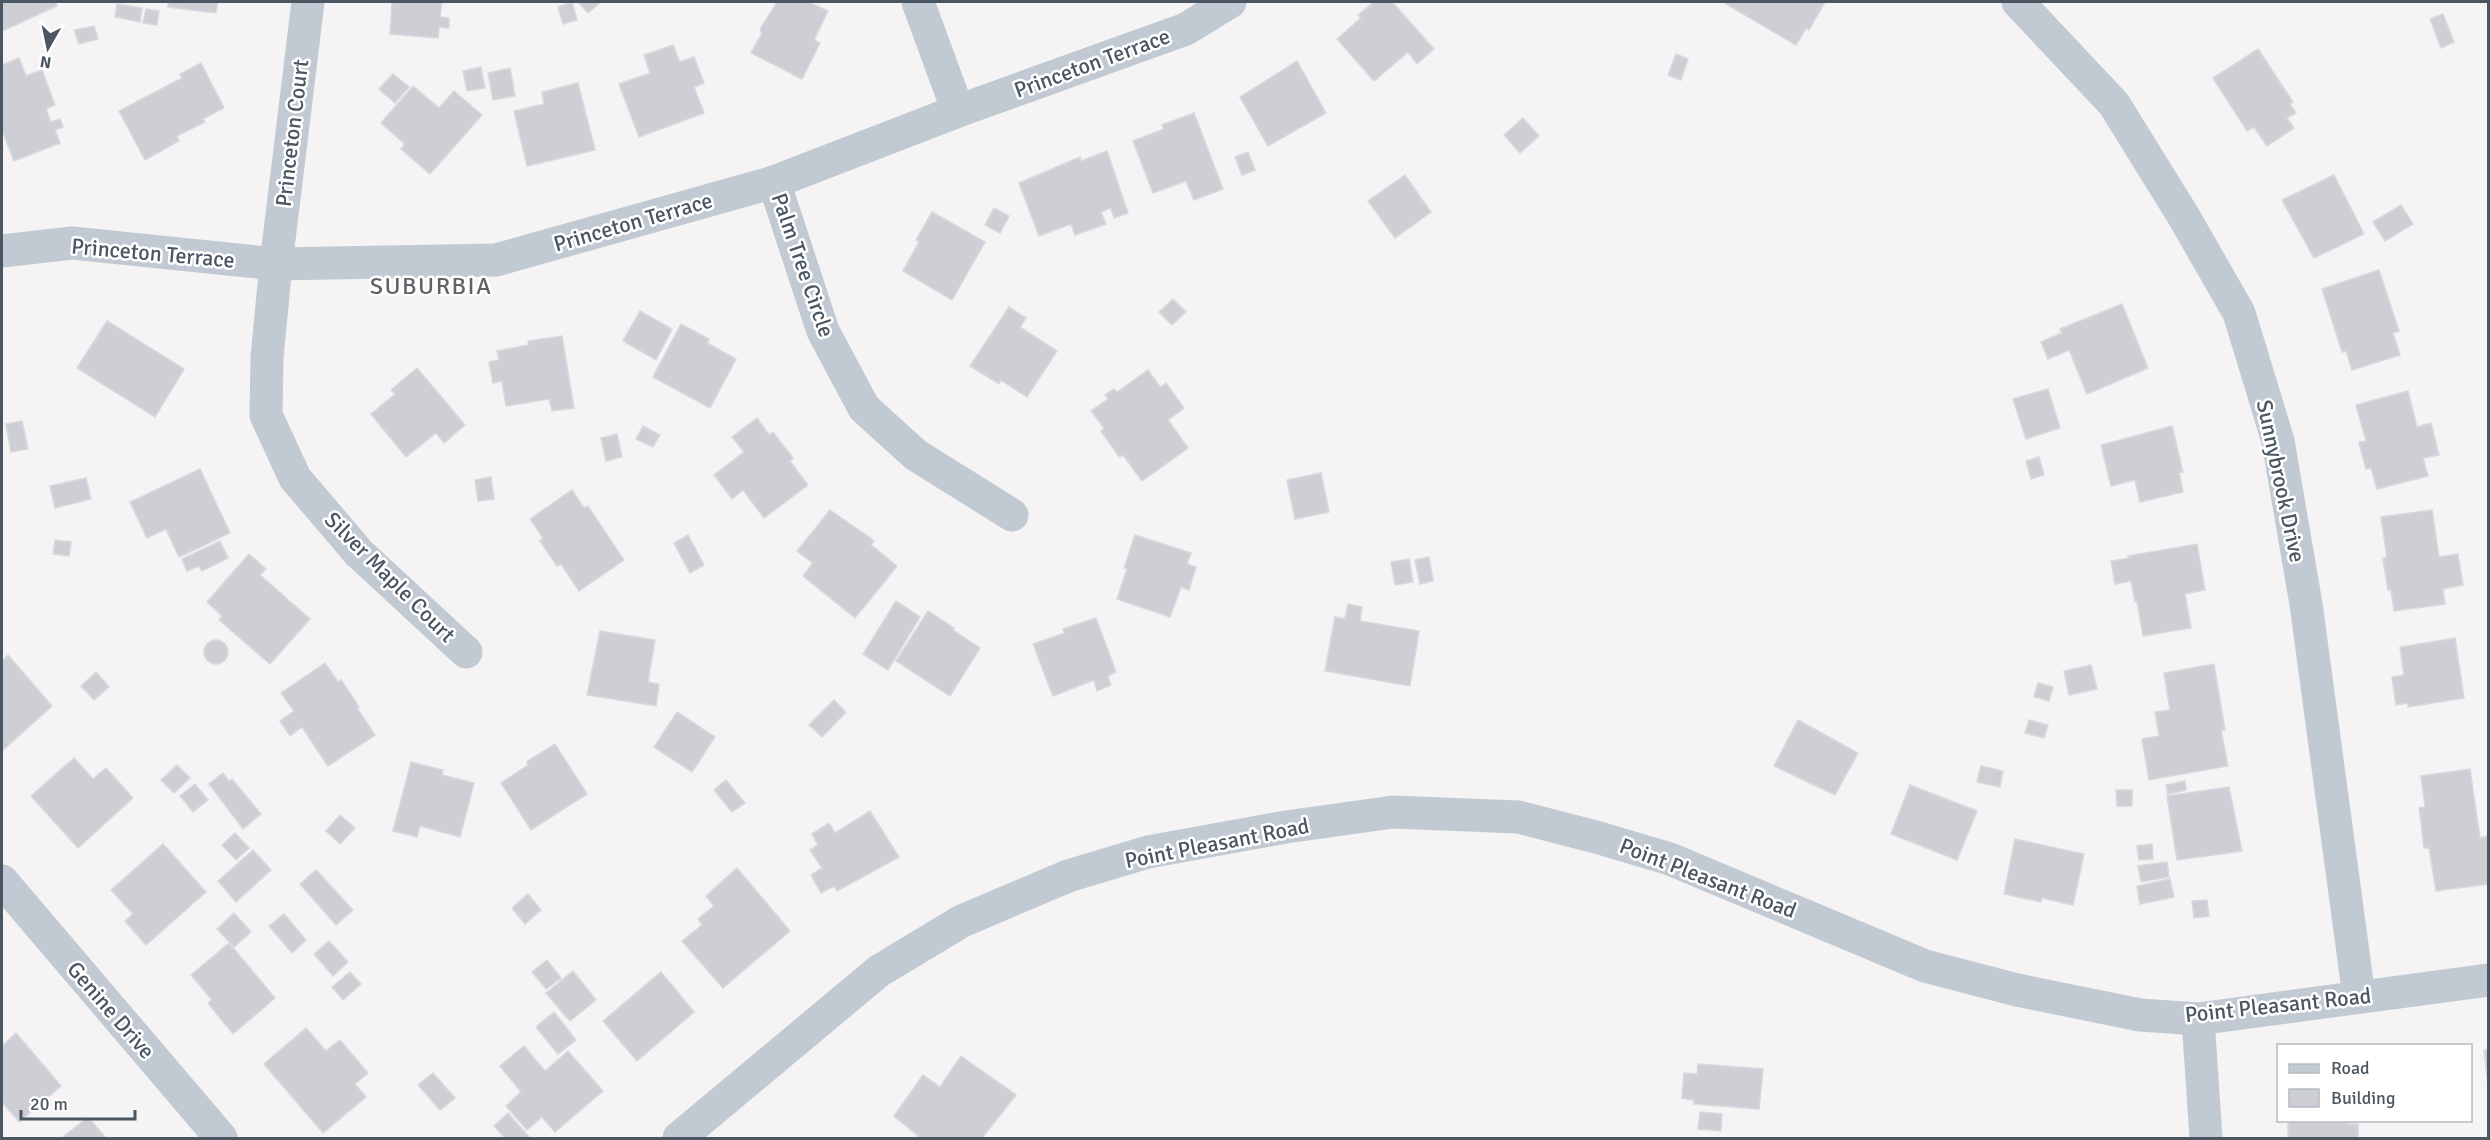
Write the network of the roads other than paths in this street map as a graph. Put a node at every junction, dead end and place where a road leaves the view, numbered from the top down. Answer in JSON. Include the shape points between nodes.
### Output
{"nodes":[{"id":1,"x":308,"y":2,"type":"edge"},
{"id":2,"x":918,"y":2,"type":"edge"},
{"id":3,"x":1230,"y":2,"type":"edge"},
{"id":4,"x":2018,"y":2,"type":"edge"},
{"id":5,"x":958,"y":111,"type":"junction"},
{"id":6,"x":774,"y":182,"type":"junction"},
{"id":7,"x":2,"y":251,"type":"edge"},
{"id":8,"x":276,"y":264,"type":"junction"},
{"id":9,"x":1012,"y":514,"type":"dead end"},
{"id":10,"x":466,"y":652,"type":"dead end"},
{"id":11,"x":2,"y":881,"type":"edge"},
{"id":12,"x":2488,"y":980,"type":"edge"},
{"id":13,"x":2359,"y":997,"type":"junction"},
{"id":14,"x":2198,"y":1019,"type":"junction"},
{"id":15,"x":221,"y":1138,"type":"edge"},
{"id":16,"x":679,"y":1138,"type":"edge"},
{"id":17,"x":2206,"y":1138,"type":"edge"}],
"edges":[{"from":1,"to":8,"type":"street","name":"Princeton Court"},
{"from":2,"to":5,"type":"street"},
{"from":3,"to":5,"type":"street","name":"Princeton Terrace","via":[[1186,29]]},
{"from":4,"to":13,"type":"street","name":"Sunnybrook Drive","via":[[2114,104],[2239,313],[2278,441],[2306,604]]},
{"from":5,"to":6,"type":"street","name":"Princeton Terrace"},
{"from":6,"to":8,"type":"street","name":"Princeton Terrace","via":[[495,260]]},
{"from":6,"to":9,"type":"street","name":"Palm Tree Circle","via":[[823,331],[864,408],[916,455]]},
{"from":7,"to":8,"type":"street","name":"Princeton Terrace","via":[[72,243]]},
{"from":8,"to":10,"type":"street","name":"Silver Maple Court","via":[[266,415],[295,478],[359,553]]},
{"from":11,"to":15,"type":"street","name":"Genine Drive"},
{"from":12,"to":13,"type":"street","name":"Point Pleasant Road"},
{"from":13,"to":14,"type":"street","name":"Point Pleasant Road"},
{"from":14,"to":16,"type":"street","name":"Point Pleasant Road","via":[[2140,1015],[1925,966],[1670,859],[1585,834],[1518,817],[1393,812],[1148,852],[1068,876],[962,921],[879,970]]},
{"from":14,"to":17,"type":"street"}]}
